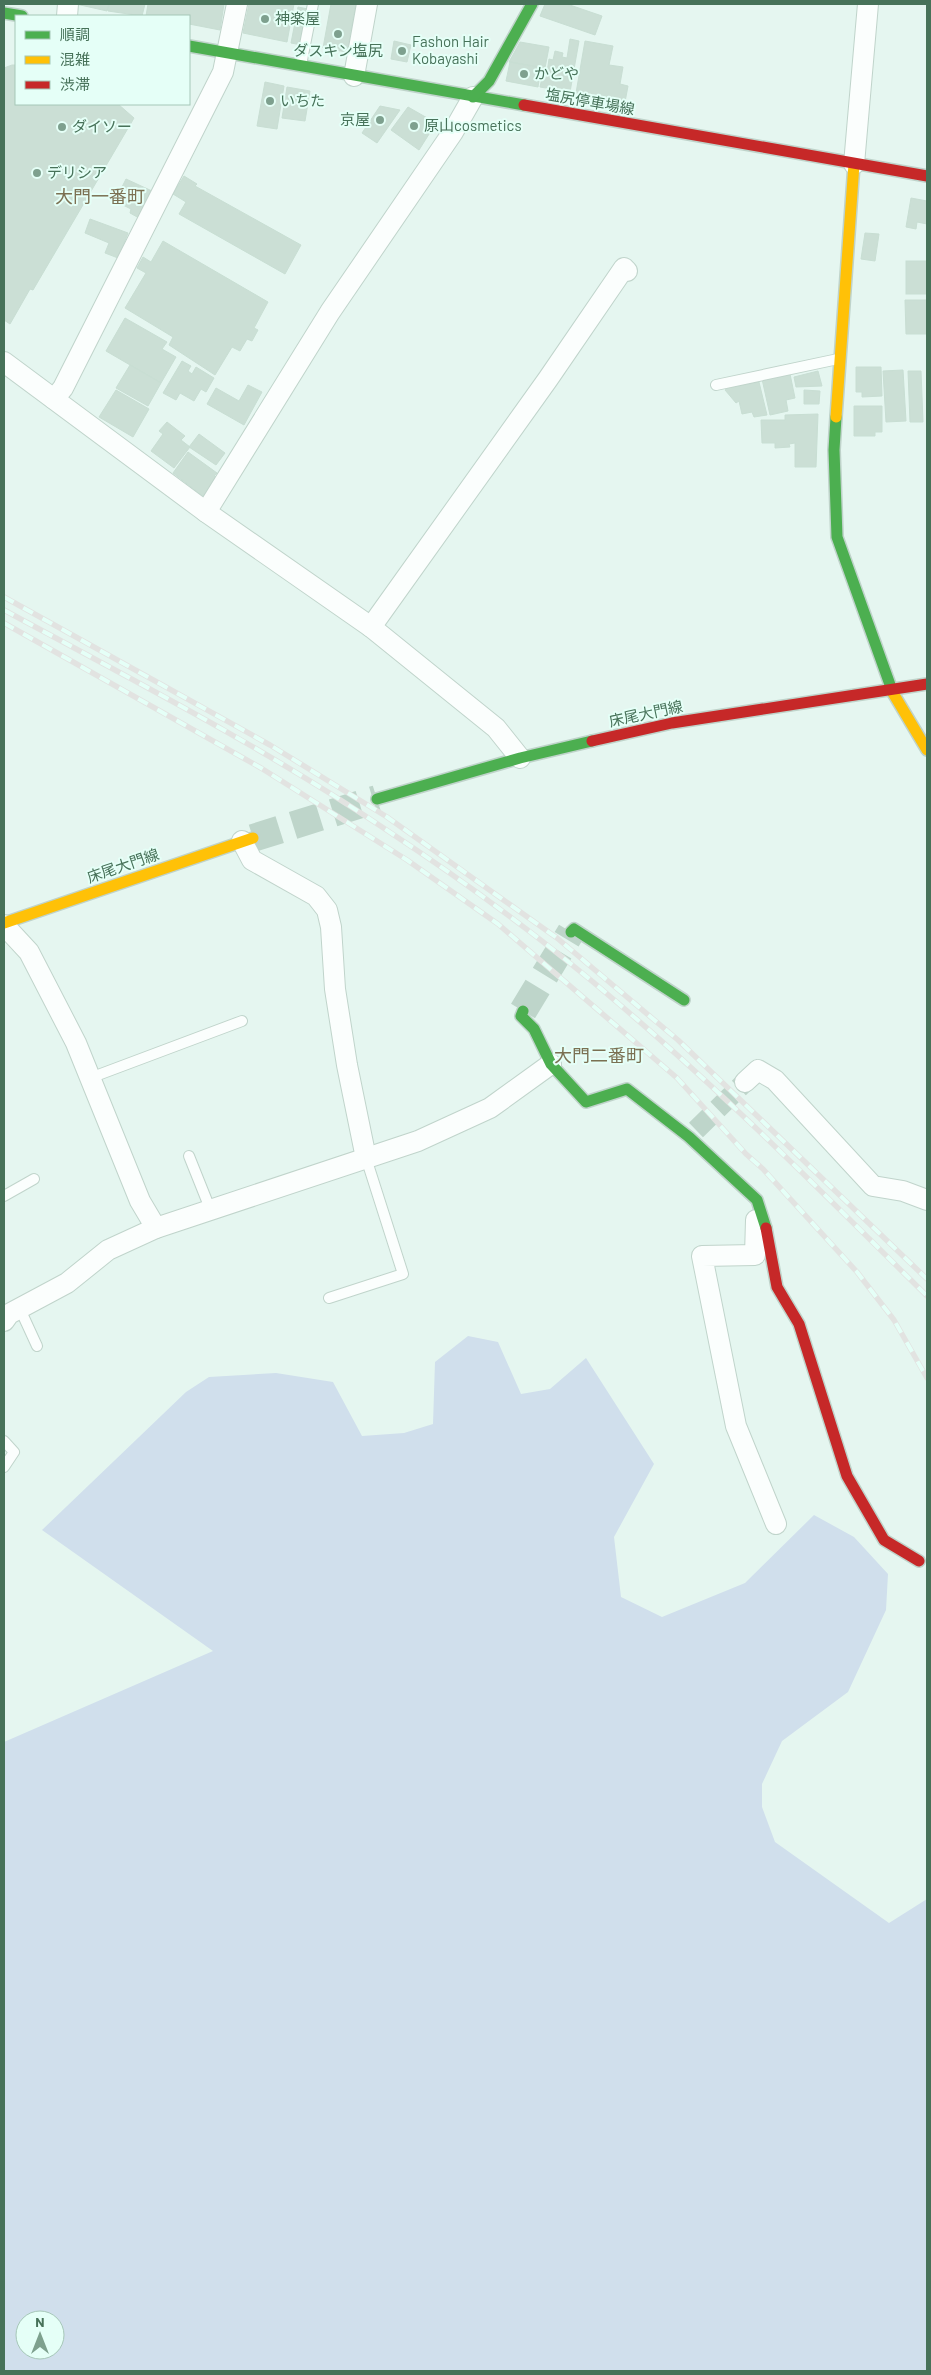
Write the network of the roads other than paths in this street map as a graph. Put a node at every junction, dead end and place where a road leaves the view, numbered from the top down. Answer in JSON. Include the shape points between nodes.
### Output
{"nodes":[{"id":1,"x":237,"y":4,"type":"edge"},
{"id":2,"x":312,"y":4,"type":"edge"},
{"id":3,"x":366,"y":4,"type":"edge"},
{"id":4,"x":532,"y":4,"type":"edge"},
{"id":5,"x":868,"y":4,"type":"edge"},
{"id":6,"x":190,"y":46,"type":"edge"},
{"id":7,"x":227,"y":53,"type":"junction"},
{"id":8,"x":300,"y":66,"type":"junction"},
{"id":9,"x":354,"y":76,"type":"junction"},
{"id":10,"x":473,"y":97,"type":"junction"},
{"id":11,"x":854,"y":164,"type":"junction"},
{"id":12,"x":927,"y":176,"type":"edge"},
{"id":13,"x":627,"y":271,"type":"dead end"},
{"id":14,"x":839,"y":358,"type":"junction"},
{"id":15,"x":4,"y":362,"type":"edge"},
{"id":16,"x":716,"y":384,"type":"dead end"},
{"id":17,"x":54,"y":399,"type":"junction"},
{"id":18,"x":206,"y":512,"type":"junction"},
{"id":19,"x":371,"y":627,"type":"junction"},
{"id":20,"x":927,"y":684,"type":"edge"},
{"id":21,"x":892,"y":691,"type":"junction"},
{"id":22,"x":927,"y":750,"type":"edge"},
{"id":23,"x":520,"y":758,"type":"junction"},
{"id":24,"x":377,"y":799,"type":"tunnel mouth"},
{"id":25,"x":248,"y":840,"type":"joint"},
{"id":26,"x":4,"y":924,"type":"edge"},
{"id":27,"x":571,"y":932,"type":"dead end"},
{"id":28,"x":4,"y":937,"type":"edge"},
{"id":29,"x":4,"y":942,"type":"edge"},
{"id":30,"x":684,"y":1000,"type":"dead end"},
{"id":31,"x":523,"y":1011,"type":"dead end"},
{"id":32,"x":242,"y":1021,"type":"dead end"},
{"id":33,"x":551,"y":1064,"type":"junction"},
{"id":34,"x":90,"y":1078,"type":"junction"},
{"id":35,"x":744,"y":1082,"type":"tunnel mouth"},
{"id":36,"x":189,"y":1156,"type":"dead end"},
{"id":37,"x":366,"y":1158,"type":"junction"},
{"id":38,"x":34,"y":1179,"type":"dead end"},
{"id":39,"x":4,"y":1196,"type":"edge"},
{"id":40,"x":757,"y":1200,"type":"junction"},
{"id":41,"x":927,"y":1200,"type":"edge"},
{"id":42,"x":211,"y":1211,"type":"junction"},
{"id":43,"x":156,"y":1228,"type":"junction"},
{"id":44,"x":330,"y":1298,"type":"dead end"},
{"id":45,"x":9,"y":1312,"type":"edge"},
{"id":46,"x":37,"y":1346,"type":"dead end"},
{"id":47,"x":4,"y":1441,"type":"edge"},
{"id":48,"x":4,"y":1467,"type":"edge"},
{"id":49,"x":776,"y":1524,"type":"dead end"},
{"id":50,"x":919,"y":1561,"type":"dead end"}],
"edges":[{"from":1,"to":7,"type":"street"},
{"from":2,"to":8,"type":"lane"},
{"from":3,"to":9,"type":"street"},
{"from":4,"to":10,"type":"main road","via":[[489,82]]},
{"from":5,"to":11,"type":"street"},
{"from":6,"to":7,"type":"main road","name":"塩尻停車場線"},
{"from":7,"to":8,"type":"main road","name":"塩尻停車場線"},
{"from":7,"to":17,"type":"street","via":[[218,80],[63,388]]},
{"from":8,"to":9,"type":"main road","name":"塩尻停車場線"},
{"from":9,"to":10,"type":"main road","name":"塩尻停車場線"},
{"from":10,"to":11,"type":"main road","name":"塩尻停車場線"},
{"from":10,"to":18,"type":"street","via":[[453,132],[330,312]]},
{"from":11,"to":12,"type":"main road","name":"塩尻停車場線"},
{"from":11,"to":14,"type":"main road"},
{"from":13,"to":19,"type":"street","via":[[624,268]]},
{"from":14,"to":16,"type":"lane"},
{"from":14,"to":21,"type":"main road","via":[[834,450],[837,537]]},
{"from":15,"to":17,"type":"street"},
{"from":17,"to":18,"type":"street"},
{"from":18,"to":19,"type":"street"},
{"from":19,"to":23,"type":"street","via":[[496,728]]},
{"from":20,"to":21,"type":"main road","name":"床尾大門線"},
{"from":21,"to":22,"type":"main road"},
{"from":21,"to":23,"type":"main road","name":"床尾大門線","via":[[672,723]]},
{"from":23,"to":24,"type":"main road","name":"床尾大門線"},
{"from":25,"to":26,"type":"main road","name":"床尾大門線"},
{"from":25,"to":37,"type":"street","via":[[252,860],[316,896],[327,910],[346,1055]]},
{"from":26,"to":34,"type":"street","via":[[29,952],[76,1043]]},
{"from":27,"to":30,"type":"main road","via":[[574,929]]},
{"from":28,"to":29,"type":"main road"},
{"from":31,"to":33,"type":"main road","via":[[520,1016],[534,1029]]},
{"from":32,"to":34,"type":"lane"},
{"from":33,"to":37,"type":"street","via":[[490,1108],[418,1141]]},
{"from":33,"to":40,"type":"main road","via":[[586,1102],[627,1089],[693,1134]]},
{"from":34,"to":43,"type":"street","via":[[140,1202]]},
{"from":35,"to":41,"type":"street","via":[[758,1070],[775,1080],[872,1186],[903,1191]]},
{"from":36,"to":42,"type":"lane"},
{"from":37,"to":42,"type":"street"},
{"from":37,"to":44,"type":"lane","via":[[403,1274]]},
{"from":38,"to":39,"type":"lane"},
{"from":40,"to":49,"type":"street","via":[[755,1255],[702,1256],[736,1426]]},
{"from":40,"to":50,"type":"main road","via":[[766,1224],[777,1287],[799,1324],[847,1476],[884,1540]]},
{"from":42,"to":43,"type":"street"},
{"from":43,"to":45,"type":"street","via":[[108,1250],[68,1283]]},
{"from":45,"to":46,"type":"lane"},
{"from":47,"to":48,"type":"lane","via":[[14,1452]]}]}
